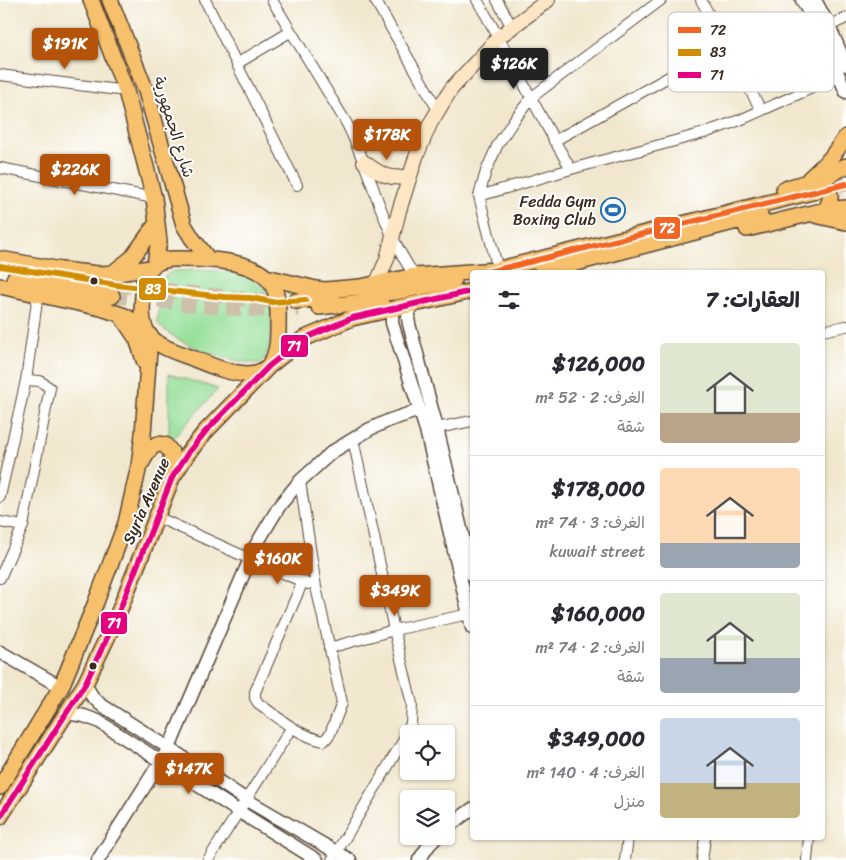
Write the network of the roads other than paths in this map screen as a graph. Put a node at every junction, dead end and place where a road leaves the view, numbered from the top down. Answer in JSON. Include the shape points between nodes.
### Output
{"nodes":[{"id":1,"x":91,"y":0,"type":"edge"},
{"id":2,"x":110,"y":0,"type":"edge"},
{"id":3,"x":205,"y":0,"type":"edge"},
{"id":4,"x":272,"y":0,"type":"edge"},
{"id":5,"x":375,"y":0,"type":"edge"},
{"id":6,"x":477,"y":0,"type":"edge"},
{"id":7,"x":497,"y":0,"type":"edge"},
{"id":8,"x":548,"y":0,"type":"edge"},
{"id":9,"x":661,"y":0,"type":"edge"},
{"id":10,"x":701,"y":0,"type":"edge"},
{"id":11,"x":802,"y":0,"type":"edge"},
{"id":12,"x":815,"y":0,"type":"edge"},
{"id":13,"x":708,"y":12,"type":"edge"},
{"id":14,"x":809,"y":12,"type":"edge"},
{"id":15,"x":822,"y":12,"type":"edge"},
{"id":16,"x":846,"y":18,"type":"edge"},
{"id":17,"x":834,"y":24,"type":"edge"},
{"id":18,"x":512,"y":27,"type":"junction"},
{"id":19,"x":290,"y":32,"type":"junction"},
{"id":20,"x":499,"y":37,"type":"junction"},
{"id":21,"x":834,"y":40,"type":"edge"},
{"id":22,"x":834,"y":55,"type":"edge"},
{"id":23,"x":238,"y":64,"type":"junction"},
{"id":24,"x":843,"y":70,"type":"edge"},
{"id":25,"x":0,"y":75,"type":"edge"},
{"id":26,"x":668,"y":77,"type":"edge"},
{"id":27,"x":126,"y":91,"type":"junction"},
{"id":28,"x":752,"y":92,"type":"edge"},
{"id":29,"x":798,"y":92,"type":"edge"},
{"id":30,"x":846,"y":92,"type":"edge"},
{"id":31,"x":532,"y":97,"type":"junction"},
{"id":32,"x":438,"y":110,"type":"junction"},
{"id":33,"x":762,"y":110,"type":"junction"},
{"id":34,"x":846,"y":137,"type":"edge"},
{"id":35,"x":554,"y":141,"type":"junction"},
{"id":36,"x":364,"y":162,"type":"junction"},
{"id":37,"x":846,"y":166,"type":"edge"},
{"id":38,"x":0,"y":168,"type":"edge"},
{"id":39,"x":571,"y":169,"type":"junction"},
{"id":40,"x":410,"y":175,"type":"junction"},
{"id":41,"x":802,"y":184,"type":"junction"},
{"id":42,"x":297,"y":185,"type":"dead end"},
{"id":43,"x":819,"y":195,"type":"junction"},
{"id":44,"x":479,"y":196,"type":"junction"},
{"id":45,"x":154,"y":198,"type":"junction"},
{"id":46,"x":846,"y":208,"type":"edge"},
{"id":47,"x":809,"y":214,"type":"junction"},
{"id":48,"x":846,"y":222,"type":"edge"},
{"id":49,"x":157,"y":223,"type":"junction"},
{"id":50,"x":392,"y":237,"type":"junction"},
{"id":51,"x":617,"y":240,"type":"junction"},
{"id":52,"x":640,"y":247,"type":"junction"},
{"id":53,"x":0,"y":259,"type":"edge"},
{"id":54,"x":209,"y":260,"type":"junction"},
{"id":55,"x":0,"y":266,"type":"edge"},
{"id":56,"x":153,"y":266,"type":"junction"},
{"id":57,"x":493,"y":270,"type":"edge"},
{"id":58,"x":498,"y":270,"type":"edge"},
{"id":59,"x":550,"y":270,"type":"edge"},
{"id":60,"x":470,"y":272,"type":"edge"},
{"id":61,"x":415,"y":276,"type":"junction"},
{"id":62,"x":470,"y":276,"type":"edge"},
{"id":63,"x":0,"y":277,"type":"edge"},
{"id":64,"x":266,"y":277,"type":"junction"},
{"id":65,"x":374,"y":284,"type":"junction"},
{"id":66,"x":112,"y":285,"type":"junction"},
{"id":67,"x":470,"y":285,"type":"edge"},
{"id":68,"x":0,"y":286,"type":"edge"},
{"id":69,"x":470,"y":291,"type":"edge"},
{"id":70,"x":38,"y":294,"type":"junction"},
{"id":71,"x":410,"y":306,"type":"junction"},
{"id":72,"x":392,"y":310,"type":"junction"},
{"id":73,"x":119,"y":314,"type":"junction"},
{"id":74,"x":846,"y":326,"type":"edge"},
{"id":75,"x":825,"y":330,"type":"edge"},
{"id":76,"x":148,"y":333,"type":"junction"},
{"id":77,"x":269,"y":366,"type":"junction"},
{"id":78,"x":148,"y":374,"type":"junction"},
{"id":79,"x":26,"y":380,"type":"junction"},
{"id":80,"x":420,"y":410,"type":"junction"},
{"id":81,"x":470,"y":421,"type":"edge"},
{"id":82,"x":431,"y":429,"type":"junction"},
{"id":83,"x":353,"y":439,"type":"junction"},
{"id":84,"x":139,"y":466,"type":"junction"},
{"id":85,"x":172,"y":478,"type":"junction"},
{"id":86,"x":300,"y":481,"type":"junction"},
{"id":87,"x":0,"y":497,"type":"edge"},
{"id":88,"x":157,"y":516,"type":"junction"},
{"id":89,"x":0,"y":522,"type":"edge"},
{"id":90,"x":23,"y":526,"type":"junction"},
{"id":91,"x":250,"y":559,"type":"junction"},
{"id":92,"x":470,"y":568,"type":"edge"},
{"id":93,"x":0,"y":578,"type":"edge"},
{"id":94,"x":303,"y":581,"type":"junction"},
{"id":95,"x":316,"y":587,"type":"junction"},
{"id":96,"x":469,"y":614,"type":"junction"},
{"id":97,"x":470,"y":619,"type":"edge"},
{"id":98,"x":394,"y":630,"type":"junction"},
{"id":99,"x":329,"y":648,"type":"junction"},
{"id":100,"x":0,"y":652,"type":"edge"},
{"id":101,"x":85,"y":684,"type":"junction"},
{"id":102,"x":61,"y":687,"type":"junction"},
{"id":103,"x":67,"y":713,"type":"junction"},
{"id":104,"x":292,"y":727,"type":"junction"},
{"id":105,"x":169,"y":748,"type":"junction"},
{"id":106,"x":161,"y":760,"type":"junction"},
{"id":107,"x":0,"y":787,"type":"edge"},
{"id":108,"x":245,"y":799,"type":"junction"},
{"id":109,"x":470,"y":810,"type":"edge"},
{"id":110,"x":238,"y":811,"type":"junction"},
{"id":111,"x":0,"y":817,"type":"edge"},
{"id":112,"x":455,"y":821,"type":"edge"},
{"id":113,"x":628,"y":840,"type":"edge"},
{"id":114,"x":705,"y":840,"type":"edge"},
{"id":115,"x":809,"y":840,"type":"edge"},
{"id":116,"x":429,"y":845,"type":"edge"},
{"id":117,"x":334,"y":856,"type":"edge"},
{"id":118,"x":98,"y":860,"type":"edge"},
{"id":119,"x":208,"y":860,"type":"edge"},
{"id":120,"x":317,"y":860,"type":"edge"},
{"id":121,"x":350,"y":860,"type":"edge"},
{"id":122,"x":419,"y":860,"type":"edge"},
{"id":123,"x":625,"y":860,"type":"edge"},
{"id":124,"x":702,"y":860,"type":"edge"},
{"id":125,"x":807,"y":860,"type":"edge"}],
"edges":[{"from":1,"to":27,"type":"main road"},
{"from":2,"to":54,"type":"main road","name":"شارع الجمهورية","via":[[146,91],[184,225]]},
{"from":3,"to":23,"type":"street"},
{"from":4,"to":19,"type":"street"},
{"from":5,"to":32,"type":"street"},
{"from":6,"to":20,"type":"street"},
{"from":7,"to":18,"type":"street"},
{"from":8,"to":18,"type":"main road"},
{"from":9,"to":31,"type":"street"},
{"from":10,"to":13,"type":"street"},
{"from":11,"to":14,"type":"street"},
{"from":12,"to":15,"type":"street"},
{"from":16,"to":17,"type":"street"},
{"from":18,"to":20,"type":"main road"},
{"from":19,"to":23,"type":"street"},
{"from":19,"to":36,"type":"street","via":[[347,124]]},
{"from":20,"to":31,"type":"street"},
{"from":20,"to":32,"type":"main road","via":[[452,88]]},
{"from":21,"to":24,"type":"street"},
{"from":22,"to":24,"type":"street"},
{"from":23,"to":42,"type":"street"},
{"from":24,"to":30,"type":"street"},
{"from":25,"to":27,"type":"street"},
{"from":26,"to":35,"type":"street"},
{"from":27,"to":45,"type":"main road"},
{"from":28,"to":33,"type":"street"},
{"from":29,"to":33,"type":"street"},
{"from":31,"to":35,"type":"street"},
{"from":31,"to":44,"type":"street","via":[[498,144]]},
{"from":32,"to":40,"type":"main road"},
{"from":33,"to":39,"type":"street","via":[[704,133]]},
{"from":34,"to":41,"type":"main road","via":[[830,159]]},
{"from":35,"to":39,"type":"street"},
{"from":36,"to":40,"type":"main road","via":[[384,176],[402,178]]},
{"from":36,"to":50,"type":"street"},
{"from":37,"to":43,"type":"main road"},
{"from":38,"to":45,"type":"street"},
{"from":39,"to":44,"type":"street"},
{"from":40,"to":50,"type":"main road"},
{"from":41,"to":43,"type":"main road"},
{"from":41,"to":51,"type":"main road","via":[[642,227]]},
{"from":43,"to":46,"type":"main road"},
{"from":43,"to":47,"type":"main road"},
{"from":43,"to":51,"type":"main road"},
{"from":43,"to":52,"type":"main road"},
{"from":44,"to":57,"type":"street"},
{"from":45,"to":49,"type":"main road"},
{"from":47,"to":48,"type":"main road"},
{"from":47,"to":52,"type":"main road","via":[[680,246]]},
{"from":49,"to":56,"type":"main road","via":[[159,241]]},
{"from":49,"to":66,"type":"main road"},
{"from":50,"to":61,"type":"street"},
{"from":50,"to":65,"type":"main road","via":[[387,259]]},
{"from":51,"to":58,"type":"main road"},
{"from":52,"to":59,"type":"main road"},
{"from":53,"to":66,"type":"main road","via":[[61,270]]},
{"from":54,"to":56,"type":"main road","via":[[172,259]]},
{"from":54,"to":64,"type":"main road","via":[[255,269]]},
{"from":55,"to":66,"type":"main road"},
{"from":56,"to":66,"type":"main road"},
{"from":56,"to":76,"type":"main road","via":[[145,282],[143,308]]},
{"from":60,"to":61,"type":"main road"},
{"from":61,"to":65,"type":"main road"},
{"from":62,"to":67,"type":"main road","via":[[396,292],[297,305],[356,304]]},
{"from":63,"to":66,"type":"main road"},
{"from":64,"to":65,"type":"main road","via":[[325,290]]},
{"from":64,"to":77,"type":"main road","via":[[275,289],[278,304],[278,346]]},
{"from":68,"to":70,"type":"main road"},
{"from":69,"to":71,"type":"main road"},
{"from":70,"to":73,"type":"main road"},
{"from":70,"to":79,"type":"street"},
{"from":71,"to":72,"type":"main road"},
{"from":71,"to":82,"type":"street","via":[[409,324]]},
{"from":72,"to":77,"type":"main road","via":[[352,318],[319,332]]},
{"from":72,"to":80,"type":"street","via":[[392,323]]},
{"from":73,"to":76,"type":"main road","via":[[135,321]]},
{"from":73,"to":78,"type":"main road","via":[[137,339]]},
{"from":74,"to":75,"type":"street"},
{"from":76,"to":77,"type":"main road","via":[[167,348],[220,369],[252,374]]},
{"from":76,"to":78,"type":"main road","name":"Syria Avenue"},
{"from":77,"to":85,"type":"main road","name":"Syria Avenue","via":[[205,432]]},
{"from":78,"to":84,"type":"main road","name":"Syria Avenue"},
{"from":79,"to":87,"type":"street"},
{"from":79,"to":90,"type":"street","via":[[40,380],[50,388]]},
{"from":80,"to":82,"type":"street"},
{"from":80,"to":83,"type":"street","via":[[370,428]]},
{"from":81,"to":82,"type":"street"},
{"from":82,"to":92,"type":"street"},
{"from":82,"to":96,"type":"street"},
{"from":83,"to":86,"type":"street","via":[[332,452]]},
{"from":83,"to":98,"type":"street"},
{"from":84,"to":85,"type":"main road","via":[[152,446],[165,445],[171,452]]},
{"from":84,"to":102,"type":"main road","name":"Syria Avenue","via":[[126,522]]},
{"from":85,"to":88,"type":"main road","name":"Syria Avenue"},
{"from":86,"to":91,"type":"street","via":[[272,518]]},
{"from":86,"to":95,"type":"street"},
{"from":88,"to":91,"type":"street"},
{"from":88,"to":101,"type":"main road","name":"Syria Avenue","via":[[116,619]]},
{"from":89,"to":90,"type":"street"},
{"from":90,"to":93,"type":"street"},
{"from":91,"to":94,"type":"street"},
{"from":91,"to":105,"type":"street"},
{"from":94,"to":95,"type":"street"},
{"from":94,"to":104,"type":"street","via":[[255,692],[258,703]]},
{"from":95,"to":99,"type":"street"},
{"from":96,"to":97,"type":"street"},
{"from":96,"to":98,"type":"street"},
{"from":98,"to":99,"type":"street"},
{"from":98,"to":117,"type":"street","via":[[412,704],[411,723]]},
{"from":99,"to":104,"type":"street","via":[[342,703],[330,734],[324,741]]},
{"from":100,"to":102,"type":"street"},
{"from":101,"to":103,"type":"main road","name":"Syria Avenue"},
{"from":101,"to":105,"type":"street","via":[[100,704]]},
{"from":102,"to":107,"type":"main road","name":"Syria Avenue"},
{"from":103,"to":106,"type":"street","via":[[98,721]]},
{"from":103,"to":111,"type":"main road","name":"Syria Avenue"},
{"from":104,"to":108,"type":"street"},
{"from":105,"to":106,"type":"street"},
{"from":105,"to":108,"type":"street"},
{"from":106,"to":110,"type":"street"},
{"from":106,"to":118,"type":"street"},
{"from":108,"to":110,"type":"street"},
{"from":108,"to":117,"type":"street"},
{"from":109,"to":112,"type":"street"},
{"from":110,"to":119,"type":"street"},
{"from":110,"to":120,"type":"street"},
{"from":113,"to":123,"type":"street"},
{"from":114,"to":124,"type":"street"},
{"from":115,"to":125,"type":"street"},
{"from":116,"to":122,"type":"street"},
{"from":117,"to":121,"type":"street"}]}
